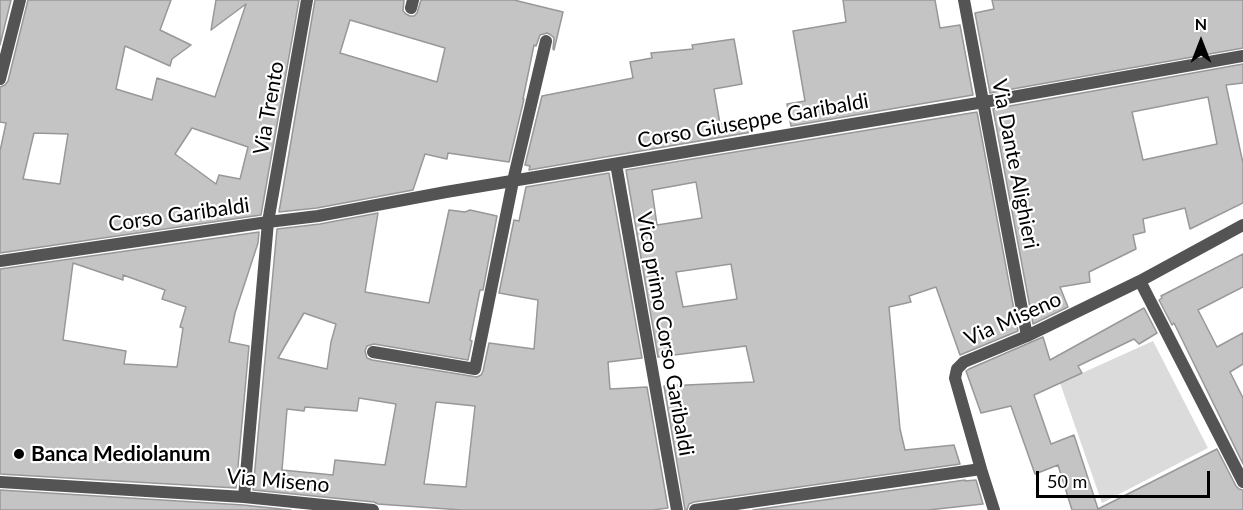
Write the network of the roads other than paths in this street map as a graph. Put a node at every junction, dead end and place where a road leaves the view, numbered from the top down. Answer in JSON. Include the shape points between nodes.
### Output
{"nodes":[{"id":1,"x":20,"y":0,"type":"edge"},
{"id":2,"x":307,"y":0,"type":"edge"},
{"id":3,"x":964,"y":0,"type":"edge"},
{"id":4,"x":546,"y":41,"type":"dead end"},
{"id":5,"x":1243,"y":56,"type":"edge"},
{"id":6,"x":0,"y":80,"type":"edge"},
{"id":7,"x":984,"y":102,"type":"junction"},
{"id":8,"x":616,"y":164,"type":"junction"},
{"id":9,"x":513,"y":181,"type":"junction"},
{"id":10,"x":268,"y":222,"type":"junction"},
{"id":11,"x":1243,"y":225,"type":"edge"},
{"id":12,"x":0,"y":261,"type":"edge"},
{"id":13,"x":1140,"y":281,"type":"junction"},
{"id":14,"x":1027,"y":336,"type":"junction"},
{"id":15,"x":373,"y":352,"type":"dead end"},
{"id":16,"x":981,"y":469,"type":"junction"},
{"id":17,"x":0,"y":482,"type":"edge"},
{"id":18,"x":1243,"y":482,"type":"edge"},
{"id":19,"x":244,"y":497,"type":"junction"},
{"id":20,"x":728,"y":508,"type":"edge"},
{"id":21,"x":373,"y":510,"type":"edge"},
{"id":22,"x":676,"y":510,"type":"edge"},
{"id":23,"x":695,"y":510,"type":"edge"},
{"id":24,"x":994,"y":510,"type":"edge"}],
"edges":[{"from":1,"to":6,"type":"street"},
{"from":2,"to":10,"type":"street","name":"Via Trento"},
{"from":3,"to":7,"type":"street","name":"Via Dante Alighieri"},
{"from":4,"to":9,"type":"street"},
{"from":5,"to":7,"type":"street","name":"Corso Giuseppe Garibaldi"},
{"from":7,"to":8,"type":"street","name":"Corso Giuseppe Garibaldi"},
{"from":7,"to":14,"type":"street","name":"Via Dante Alighieri"},
{"from":8,"to":9,"type":"street","name":"Corso Giuseppe Garibaldi"},
{"from":8,"to":22,"type":"street","name":"Vico primo Corso Garibaldi"},
{"from":9,"to":10,"type":"street","name":"Corso Giuseppe Garibaldi"},
{"from":9,"to":15,"type":"street","via":[[475,369]]},
{"from":10,"to":12,"type":"street","name":"Corso Garibaldi"},
{"from":10,"to":19,"type":"street","name":"Corso Garibaldi"},
{"from":11,"to":13,"type":"street","name":"Via Miseno"},
{"from":13,"to":14,"type":"street","name":"Via Miseno"},
{"from":13,"to":18,"type":"street"},
{"from":14,"to":16,"type":"street","name":"Via Miseno","via":[[964,362],[957,369],[955,378]]},
{"from":16,"to":20,"type":"street"},
{"from":16,"to":24,"type":"street"},
{"from":17,"to":19,"type":"street","name":"Via Miseno"},
{"from":19,"to":21,"type":"street","name":"Via Miseno"},
{"from":20,"to":23,"type":"street"}]}
